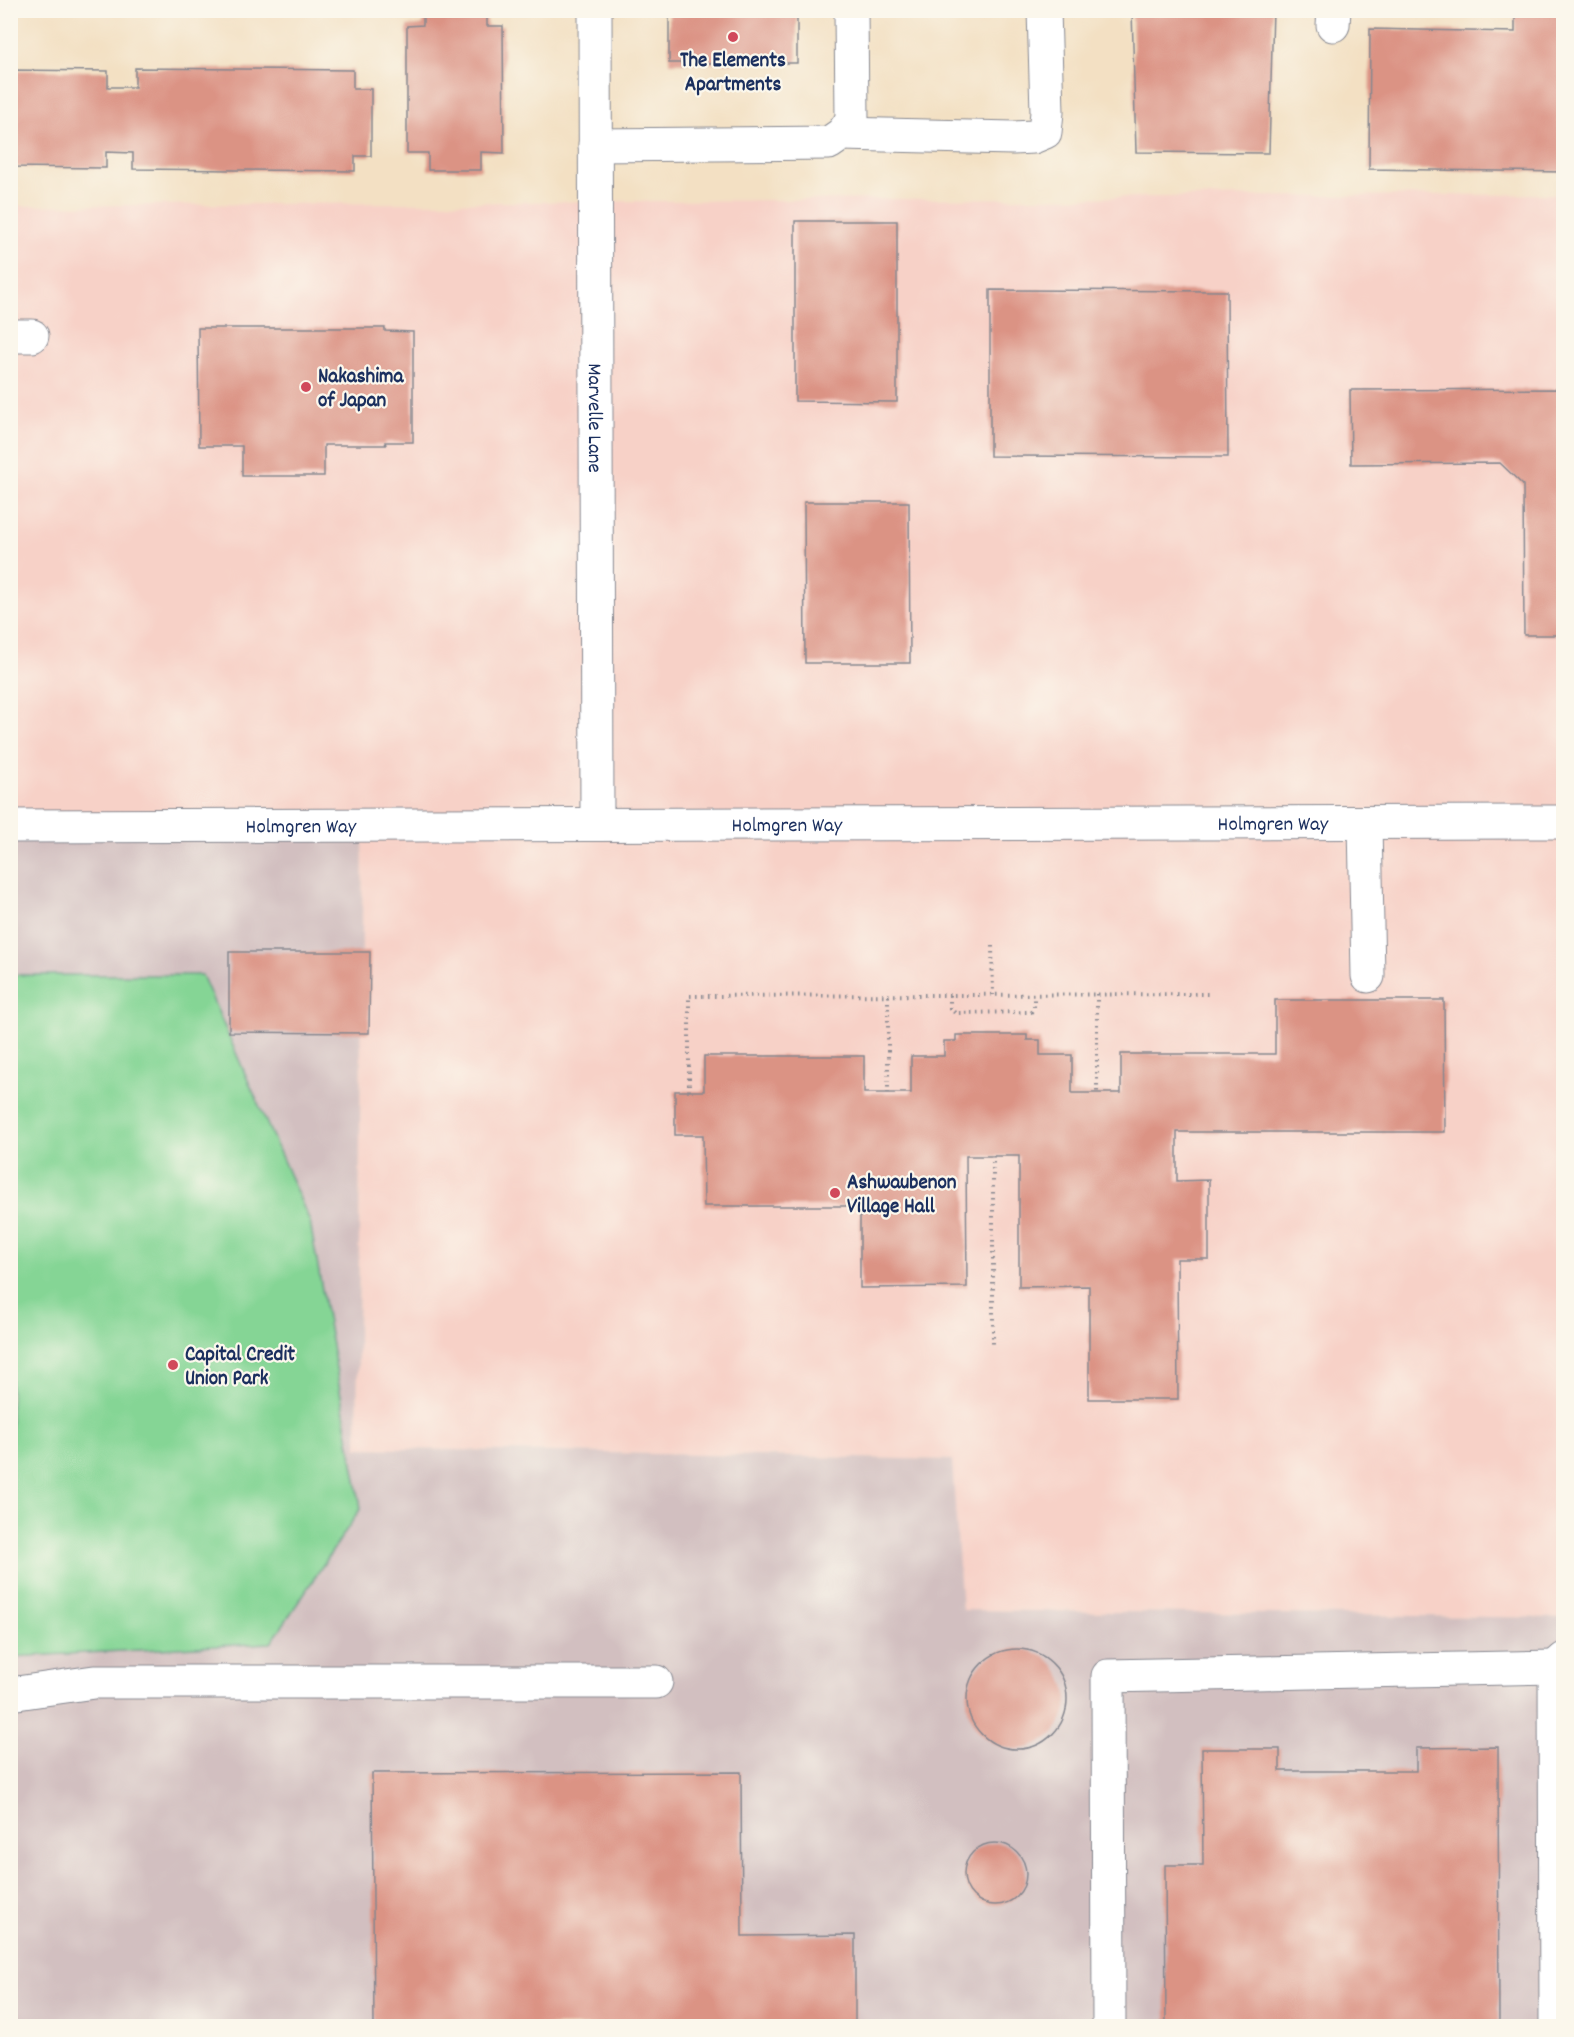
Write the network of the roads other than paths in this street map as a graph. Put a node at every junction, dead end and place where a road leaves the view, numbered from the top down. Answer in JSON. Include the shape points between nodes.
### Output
{"nodes":[{"id":1,"x":595,"y":10,"type":"edge"},
{"id":2,"x":851,"y":10,"type":"edge"},
{"id":3,"x":1044,"y":10,"type":"edge"},
{"id":4,"x":842,"y":134,"type":"junction"},
{"id":5,"x":595,"y":145,"type":"junction"},
{"id":6,"x":1563,"y":822,"type":"edge"},
{"id":7,"x":1365,"y":823,"type":"junction"},
{"id":8,"x":597,"y":824,"type":"junction"},
{"id":9,"x":10,"y":826,"type":"edge"},
{"id":10,"x":1368,"y":976,"type":"dead end"},
{"id":11,"x":1559,"y":1663,"type":"edge"},
{"id":12,"x":656,"y":1682,"type":"dead end"},
{"id":13,"x":10,"y":1694,"type":"edge"},
{"id":14,"x":1109,"y":2026,"type":"edge"},
{"id":15,"x":1556,"y":2026,"type":"edge"}],
"edges":[{"from":1,"to":5,"type":"street","name":"Marvelle Lane"},
{"from":2,"to":4,"type":"street","via":[[852,120]]},
{"from":3,"to":4,"type":"street","via":[[1045,132],[1013,138]]},
{"from":4,"to":5,"type":"street","via":[[829,143]]},
{"from":5,"to":8,"type":"street","name":"Marvelle Lane"},
{"from":6,"to":7,"type":"street","name":"Holmgren Way"},
{"from":7,"to":8,"type":"street","name":"Holmgren Way"},
{"from":7,"to":10,"type":"street"},
{"from":8,"to":9,"type":"street","name":"Holmgren Way"},
{"from":11,"to":14,"type":"street","via":[[1108,1676]]},
{"from":11,"to":15,"type":"street"},
{"from":12,"to":13,"type":"street","via":[[94,1682]]}]}
